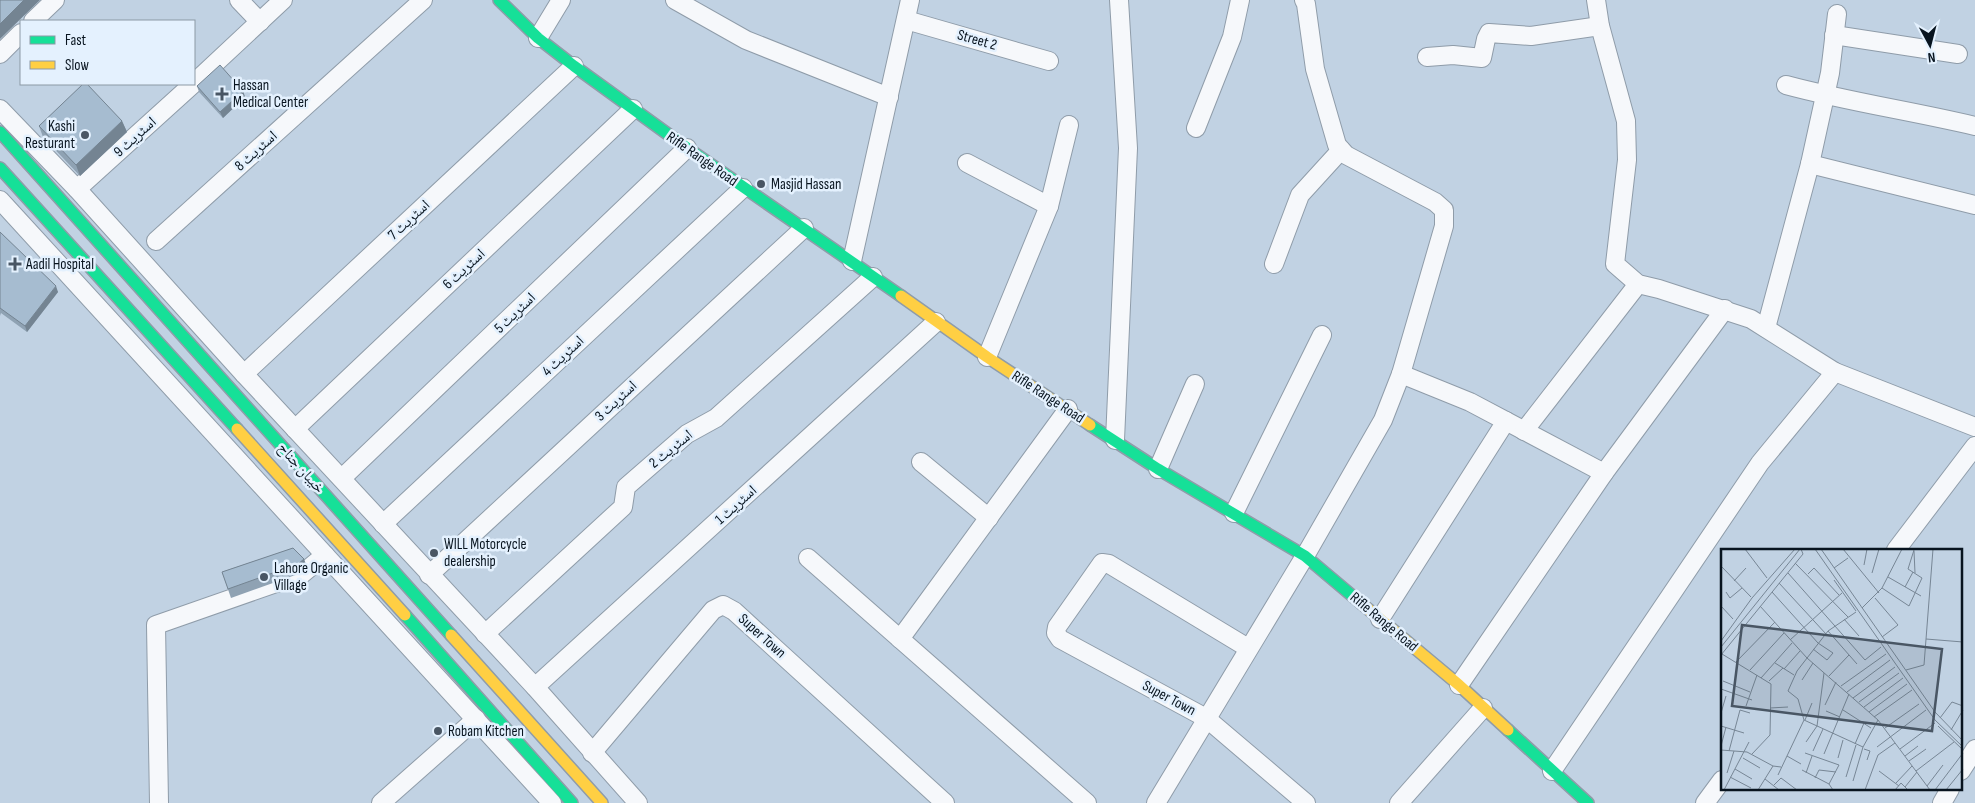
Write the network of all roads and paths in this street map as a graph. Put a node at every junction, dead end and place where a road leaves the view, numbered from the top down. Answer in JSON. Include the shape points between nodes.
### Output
{"nodes":[{"id":1,"x":55,"y":0,"type":"edge"},
{"id":2,"x":239,"y":0,"type":"edge"},
{"id":3,"x":283,"y":0,"type":"edge"},
{"id":4,"x":423,"y":0,"type":"edge"},
{"id":5,"x":498,"y":0,"type":"edge"},
{"id":6,"x":560,"y":0,"type":"edge"},
{"id":7,"x":675,"y":0,"type":"edge"},
{"id":8,"x":910,"y":0,"type":"edge"},
{"id":9,"x":1119,"y":0,"type":"edge"},
{"id":10,"x":1240,"y":0,"type":"edge"},
{"id":11,"x":1304,"y":0,"type":"edge"},
{"id":12,"x":1596,"y":0,"type":"edge"},
{"id":13,"x":1837,"y":14,"type":"dead end"},
{"id":14,"x":34,"y":20,"type":"edge"},
{"id":15,"x":906,"y":20,"type":"junction"},
{"id":16,"x":260,"y":22,"type":"junction"},
{"id":17,"x":1600,"y":26,"type":"junction"},
{"id":18,"x":20,"y":34,"type":"edge"},
{"id":19,"x":1834,"y":35,"type":"junction"},
{"id":20,"x":538,"y":38,"type":"junction"},
{"id":21,"x":0,"y":54,"type":"edge"},
{"id":22,"x":1958,"y":54,"type":"dead end"},
{"id":23,"x":1427,"y":57,"type":"dead end"},
{"id":24,"x":1049,"y":61,"type":"dead end"},
{"id":25,"x":574,"y":66,"type":"junction"},
{"id":26,"x":195,"y":81,"type":"edge"},
{"id":27,"x":191,"y":85,"type":"edge"},
{"id":28,"x":1786,"y":85,"type":"dead end"},
{"id":29,"x":1825,"y":96,"type":"junction"},
{"id":30,"x":890,"y":97,"type":"junction"},
{"id":31,"x":0,"y":109,"type":"edge"},
{"id":32,"x":633,"y":109,"type":"junction"},
{"id":33,"x":1069,"y":125,"type":"dead end"},
{"id":34,"x":1975,"y":126,"type":"edge"},
{"id":35,"x":1196,"y":128,"type":"dead end"},
{"id":36,"x":0,"y":132,"type":"edge"},
{"id":37,"x":687,"y":148,"type":"junction"},
{"id":38,"x":1341,"y":150,"type":"junction"},
{"id":39,"x":968,"y":163,"type":"dead end"},
{"id":40,"x":1810,"y":164,"type":"junction"},
{"id":41,"x":0,"y":168,"type":"edge"},
{"id":42,"x":743,"y":188,"type":"junction"},
{"id":43,"x":77,"y":190,"type":"junction"},
{"id":44,"x":0,"y":200,"type":"edge"},
{"id":45,"x":1975,"y":205,"type":"edge"},
{"id":46,"x":1049,"y":206,"type":"junction"},
{"id":47,"x":804,"y":228,"type":"junction"},
{"id":48,"x":156,"y":241,"type":"dead end"},
{"id":49,"x":852,"y":261,"type":"junction"},
{"id":50,"x":1274,"y":264,"type":"dead end"},
{"id":51,"x":873,"y":277,"type":"junction"},
{"id":52,"x":1638,"y":284,"type":"junction"},
{"id":53,"x":1725,"y":310,"type":"junction"},
{"id":54,"x":936,"y":322,"type":"junction"},
{"id":55,"x":1766,"y":328,"type":"junction"},
{"id":56,"x":1322,"y":335,"type":"dead end"},
{"id":57,"x":987,"y":357,"type":"junction"},
{"id":58,"x":1835,"y":372,"type":"junction"},
{"id":59,"x":244,"y":374,"type":"junction"},
{"id":60,"x":1401,"y":374,"type":"junction"},
{"id":61,"x":1195,"y":384,"type":"dead end"},
{"id":62,"x":1068,"y":409,"type":"junction"},
{"id":63,"x":1506,"y":421,"type":"junction"},
{"id":64,"x":1975,"y":427,"type":"edge"},
{"id":65,"x":295,"y":429,"type":"junction"},
{"id":66,"x":1524,"y":431,"type":"junction"},
{"id":67,"x":1114,"y":440,"type":"junction"},
{"id":68,"x":1975,"y":446,"type":"edge"},
{"id":69,"x":921,"y":462,"type":"dead end"},
{"id":70,"x":1158,"y":469,"type":"junction"},
{"id":71,"x":1604,"y":473,"type":"junction"},
{"id":72,"x":342,"y":478,"type":"junction"},
{"id":73,"x":1234,"y":513,"type":"junction"},
{"id":74,"x":989,"y":518,"type":"junction"},
{"id":75,"x":383,"y":524,"type":"junction"},
{"id":76,"x":1897,"y":549,"type":"edge"},
{"id":77,"x":325,"y":555,"type":"junction"},
{"id":78,"x":1305,"y":556,"type":"junction"},
{"id":79,"x":808,"y":558,"type":"dead end"},
{"id":80,"x":429,"y":575,"type":"junction"},
{"id":81,"x":1380,"y":619,"type":"junction"},
{"id":82,"x":485,"y":634,"type":"junction"},
{"id":83,"x":900,"y":639,"type":"junction"},
{"id":84,"x":1248,"y":648,"type":"junction"},
{"id":85,"x":1459,"y":684,"type":"junction"},
{"id":86,"x":535,"y":688,"type":"junction"},
{"id":87,"x":1483,"y":708,"type":"junction"},
{"id":88,"x":1206,"y":718,"type":"junction"},
{"id":89,"x":476,"y":719,"type":"junction"},
{"id":90,"x":1975,"y":749,"type":"edge"},
{"id":91,"x":592,"y":753,"type":"junction"},
{"id":92,"x":1962,"y":769,"type":"edge"},
{"id":93,"x":1552,"y":771,"type":"junction"},
{"id":94,"x":1721,"y":781,"type":"edge"},
{"id":95,"x":1949,"y":790,"type":"edge"},
{"id":96,"x":159,"y":803,"type":"edge"},
{"id":97,"x":381,"y":803,"type":"edge"},
{"id":98,"x":552,"y":803,"type":"edge"},
{"id":99,"x":572,"y":803,"type":"edge"},
{"id":100,"x":602,"y":803,"type":"edge"},
{"id":101,"x":638,"y":803,"type":"edge"},
{"id":102,"x":945,"y":803,"type":"edge"},
{"id":103,"x":1087,"y":803,"type":"edge"},
{"id":104,"x":1156,"y":803,"type":"edge"},
{"id":105,"x":1306,"y":803,"type":"edge"},
{"id":106,"x":1399,"y":803,"type":"edge"},
{"id":107,"x":1588,"y":803,"type":"edge"},
{"id":108,"x":1705,"y":803,"type":"edge"},
{"id":109,"x":1942,"y":803,"type":"edge"}],
"edges":[{"from":1,"to":14,"type":"street"},
{"from":2,"to":16,"type":"street"},
{"from":3,"to":16,"type":"street","name":"اسٹریٹ 9"},
{"from":4,"to":48,"type":"street","name":"اسٹریٹ 8"},
{"from":5,"to":20,"type":"main road","name":"Rifle Range Road"},
{"from":6,"to":20,"type":"street"},
{"from":7,"to":30,"type":"street","via":[[746,40]]},
{"from":8,"to":15,"type":"street"},
{"from":9,"to":67,"type":"street","via":[[1128,148]]},
{"from":10,"to":35,"type":"street","via":[[1232,37]]},
{"from":11,"to":38,"type":"street","via":[[1315,70]]},
{"from":12,"to":17,"type":"street"},
{"from":13,"to":19,"type":"street"},
{"from":15,"to":24,"type":"street","name":"Street 2"},
{"from":15,"to":30,"type":"street"},
{"from":16,"to":26,"type":"street","name":"اسٹریٹ 9"},
{"from":17,"to":23,"type":"street","via":[[1531,36],[1490,33],[1482,58]]},
{"from":17,"to":52,"type":"street","via":[[1626,121],[1627,160],[1615,264]]},
{"from":18,"to":21,"type":"street"},
{"from":19,"to":22,"type":"street"},
{"from":19,"to":29,"type":"street"},
{"from":20,"to":25,"type":"main road","name":"Rifle Range Road"},
{"from":25,"to":32,"type":"main road","name":"Rifle Range Road"},
{"from":25,"to":59,"type":"street","name":"اسٹریٹ 7"},
{"from":27,"to":43,"type":"street","name":"اسٹریٹ 9"},
{"from":28,"to":29,"type":"street"},
{"from":29,"to":34,"type":"street"},
{"from":29,"to":40,"type":"street"},
{"from":30,"to":49,"type":"street"},
{"from":31,"to":43,"type":"street"},
{"from":32,"to":37,"type":"main road","name":"Rifle Range Road"},
{"from":32,"to":65,"type":"street","name":"اسٹریٹ 6"},
{"from":33,"to":46,"type":"street"},
{"from":36,"to":100,"type":"main road","name":"خیبان جناح"},
{"from":37,"to":42,"type":"main road","name":"Rifle Range Road"},
{"from":37,"to":72,"type":"street","name":"اسٹریٹ 5"},
{"from":38,"to":50,"type":"street","via":[[1300,195]]},
{"from":38,"to":60,"type":"street","via":[[1346,156],[1435,202],[1444,210],[1444,226]]},
{"from":39,"to":46,"type":"street"},
{"from":40,"to":45,"type":"street"},
{"from":40,"to":55,"type":"street"},
{"from":41,"to":99,"type":"main road","name":"خیبان جناح","via":[[286,481]]},
{"from":42,"to":47,"type":"main road","name":"Rifle Range Road"},
{"from":42,"to":75,"type":"street","name":"اسٹریٹ 4"},
{"from":43,"to":59,"type":"street"},
{"from":44,"to":77,"type":"street"},
{"from":46,"to":57,"type":"street"},
{"from":47,"to":49,"type":"main road","name":"Rifle Range Road"},
{"from":47,"to":80,"type":"street","name":"اسٹریٹ 3"},
{"from":49,"to":51,"type":"main road","name":"Rifle Range Road"},
{"from":51,"to":54,"type":"main road","name":"Rifle Range Road"},
{"from":51,"to":82,"type":"street","name":"اسٹریٹ 2","via":[[716,418],[687,434],[626,487],[623,507]]},
{"from":52,"to":53,"type":"street"},
{"from":52,"to":66,"type":"street"},
{"from":53,"to":55,"type":"street","via":[[1752,319]]},
{"from":53,"to":71,"type":"street"},
{"from":54,"to":57,"type":"main road","name":"Rifle Range Road"},
{"from":54,"to":86,"type":"street","name":"اسٹریٹ 1"},
{"from":55,"to":58,"type":"street"},
{"from":56,"to":73,"type":"street"},
{"from":57,"to":62,"type":"main road","name":"Rifle Range Road"},
{"from":58,"to":64,"type":"street"},
{"from":58,"to":93,"type":"street","via":[[1760,463]]},
{"from":59,"to":65,"type":"street"},
{"from":60,"to":63,"type":"street","via":[[1470,402]]},
{"from":60,"to":78,"type":"street","via":[[1383,420]]},
{"from":61,"to":70,"type":"street"},
{"from":62,"to":67,"type":"main road","name":"Rifle Range Road"},
{"from":62,"to":74,"type":"street"},
{"from":63,"to":66,"type":"street"},
{"from":63,"to":81,"type":"street"},
{"from":65,"to":72,"type":"street"},
{"from":66,"to":71,"type":"street"},
{"from":67,"to":70,"type":"main road","name":"Rifle Range Road"},
{"from":68,"to":76,"type":"street"},
{"from":69,"to":74,"type":"street"},
{"from":70,"to":73,"type":"main road","name":"Rifle Range Road"},
{"from":71,"to":85,"type":"street"},
{"from":72,"to":75,"type":"street"},
{"from":73,"to":78,"type":"main road","name":"Rifle Range Road"},
{"from":74,"to":83,"type":"street"},
{"from":75,"to":80,"type":"street"},
{"from":77,"to":89,"type":"street"},
{"from":77,"to":96,"type":"street","via":[[302,574],[156,625]]},
{"from":78,"to":81,"type":"main road","name":"Rifle Range Road"},
{"from":78,"to":84,"type":"street"},
{"from":79,"to":83,"type":"street"},
{"from":80,"to":82,"type":"street"},
{"from":81,"to":85,"type":"main road","name":"Rifle Range Road"},
{"from":82,"to":86,"type":"street"},
{"from":83,"to":103,"type":"street"},
{"from":84,"to":88,"type":"street"},
{"from":84,"to":88,"type":"street","name":"Super Town","via":[[1109,564],[1102,564],[1057,627],[1060,639]]},
{"from":85,"to":87,"type":"main road","name":"Rifle Range Road"},
{"from":86,"to":91,"type":"street"},
{"from":87,"to":93,"type":"main road","name":"Rifle Range Road"},
{"from":87,"to":106,"type":"street"},
{"from":88,"to":104,"type":"street","name":"Super Town"},
{"from":88,"to":105,"type":"street","name":"Super Town"},
{"from":89,"to":97,"type":"street"},
{"from":89,"to":98,"type":"street"},
{"from":90,"to":92,"type":"street"},
{"from":91,"to":101,"type":"street"},
{"from":91,"to":102,"type":"street","name":"Super Town","via":[[713,610],[723,605],[734,610]]},
{"from":93,"to":107,"type":"main road","name":"Rifle Range Road"},
{"from":94,"to":108,"type":"street"},
{"from":95,"to":109,"type":"street"}]}
